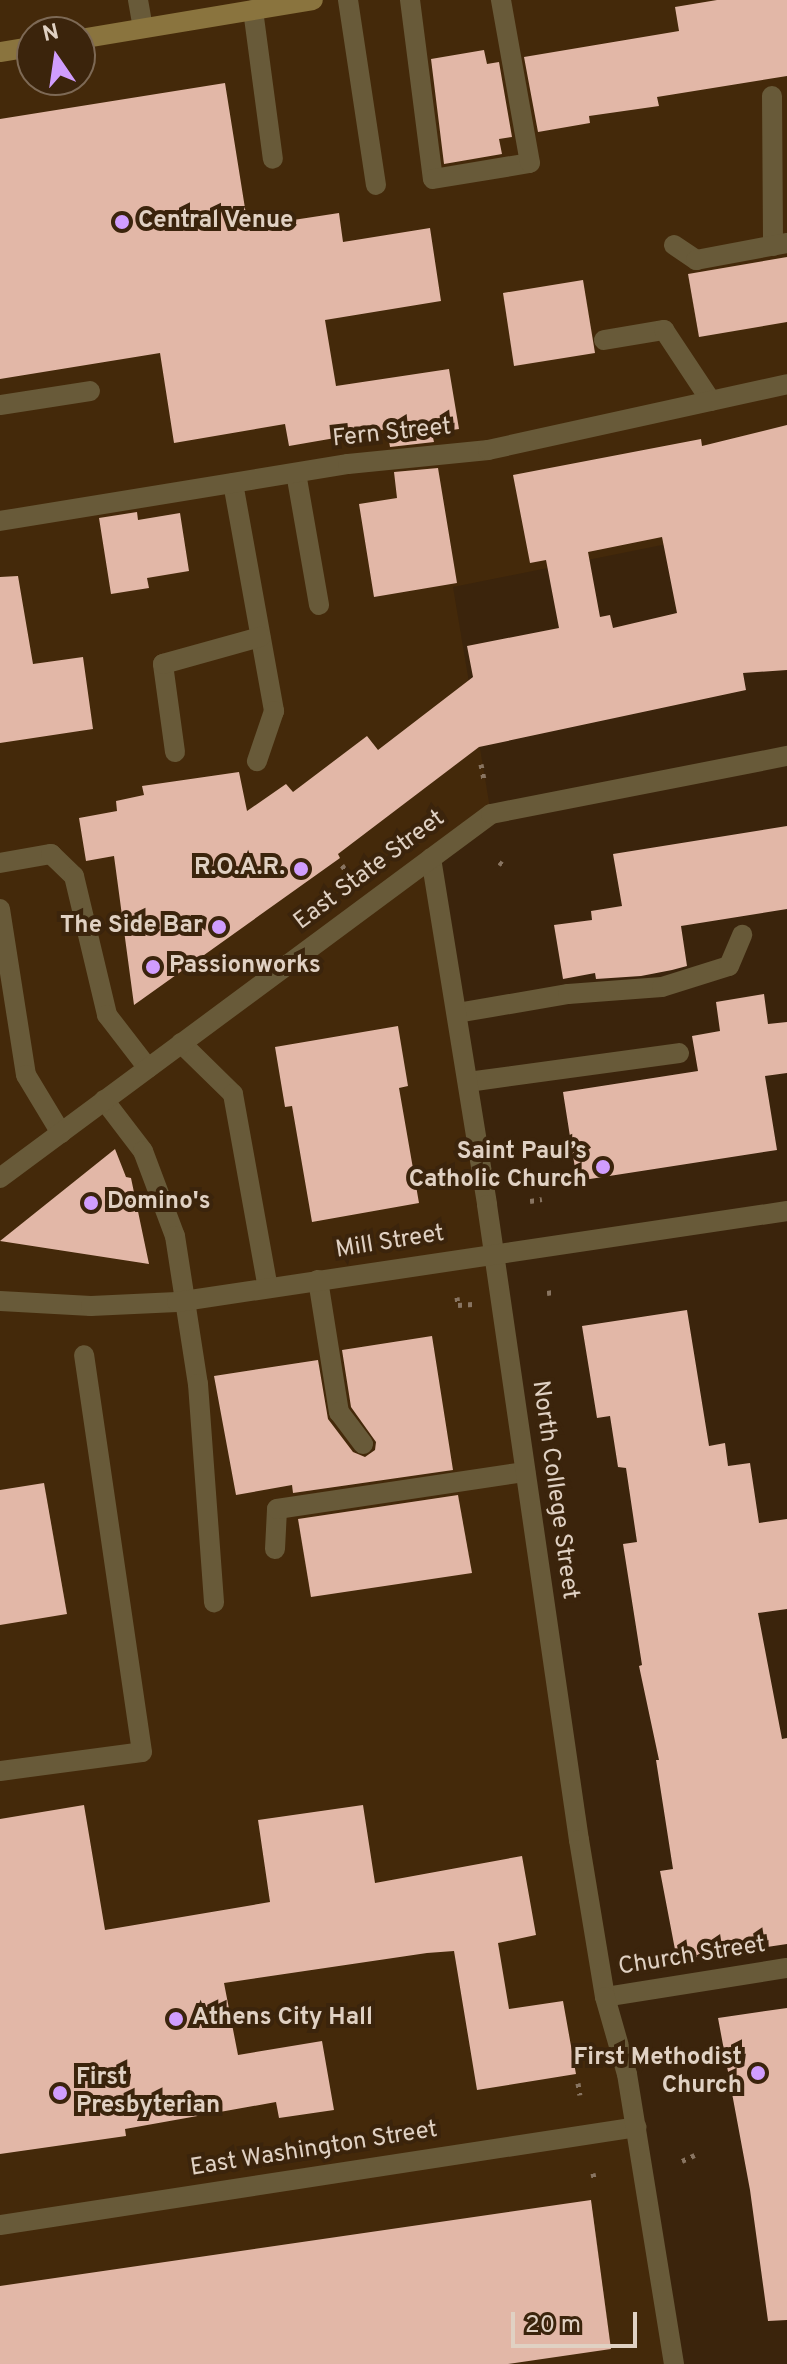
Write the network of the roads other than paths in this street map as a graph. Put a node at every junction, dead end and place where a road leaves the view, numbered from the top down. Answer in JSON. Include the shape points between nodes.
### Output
{"nodes":[{"id":1,"x":138,"y":0,"type":"edge"},
{"id":2,"x":313,"y":0,"type":"edge"},
{"id":3,"x":348,"y":0,"type":"edge"},
{"id":4,"x":410,"y":0,"type":"edge"},
{"id":5,"x":501,"y":0,"type":"edge"},
{"id":6,"x":253,"y":10,"type":"junction"},
{"id":7,"x":143,"y":28,"type":"junction"},
{"id":8,"x":96,"y":36,"type":"edge"},
{"id":9,"x":772,"y":96,"type":"dead end"},
{"id":10,"x":273,"y":159,"type":"dead end"},
{"id":11,"x":376,"y":185,"type":"dead end"},
{"id":12,"x":780,"y":244,"type":"edge"},
{"id":13,"x":674,"y":245,"type":"dead end"},
{"id":14,"x":604,"y":340,"type":"dead end"},
{"id":15,"x":787,"y":384,"type":"edge"},
{"id":16,"x":90,"y":391,"type":"dead end"},
{"id":17,"x":711,"y":401,"type":"junction"},
{"id":18,"x":0,"y":405,"type":"edge"},
{"id":19,"x":296,"y":473,"type":"junction"},
{"id":20,"x":233,"y":483,"type":"junction"},
{"id":21,"x":0,"y":521,"type":"edge"},
{"id":22,"x":319,"y":605,"type":"dead end"},
{"id":23,"x":260,"y":637,"type":"junction"},
{"id":24,"x":175,"y":752,"type":"dead end"},
{"id":25,"x":787,"y":756,"type":"edge"},
{"id":26,"x":257,"y":761,"type":"dead end"},
{"id":27,"x":431,"y":858,"type":"junction"},
{"id":28,"x":0,"y":863,"type":"edge"},
{"id":29,"x":0,"y":909,"type":"edge"},
{"id":30,"x":742,"y":935,"type":"dead end"},
{"id":31,"x":457,"y":1013,"type":"junction"},
{"id":32,"x":181,"y":1043,"type":"junction"},
{"id":33,"x":679,"y":1053,"type":"dead end"},
{"id":34,"x":148,"y":1068,"type":"junction"},
{"id":35,"x":468,"y":1082,"type":"junction"},
{"id":36,"x":104,"y":1100,"type":"junction"},
{"id":37,"x":61,"y":1133,"type":"junction"},
{"id":38,"x":0,"y":1178,"type":"edge"},
{"id":39,"x":787,"y":1211,"type":"edge"},
{"id":40,"x":493,"y":1254,"type":"junction"},
{"id":41,"x":318,"y":1280,"type":"junction"},
{"id":42,"x":268,"y":1288,"type":"junction"},
{"id":43,"x":186,"y":1300,"type":"junction"},
{"id":44,"x":0,"y":1301,"type":"edge"},
{"id":45,"x":84,"y":1355,"type":"dead end"},
{"id":46,"x":363,"y":1444,"type":"dead end"},
{"id":47,"x":525,"y":1472,"type":"junction"},
{"id":48,"x":275,"y":1549,"type":"dead end"},
{"id":49,"x":214,"y":1602,"type":"dead end"},
{"id":50,"x":0,"y":1771,"type":"edge"},
{"id":51,"x":787,"y":1968,"type":"edge"},
{"id":52,"x":605,"y":1997,"type":"junction"},
{"id":53,"x":637,"y":2127,"type":"junction"},
{"id":54,"x":0,"y":2225,"type":"edge"},
{"id":55,"x":674,"y":2364,"type":"edge"}],
"edges":[{"from":1,"to":7,"type":"street"},
{"from":2,"to":6,"type":"main road"},
{"from":3,"to":11,"type":"street"},
{"from":4,"to":5,"type":"street","via":[[433,179],[530,163]]},
{"from":6,"to":7,"type":"main road"},
{"from":6,"to":10,"type":"street"},
{"from":7,"to":8,"type":"main road"},
{"from":9,"to":12,"type":"street"},
{"from":12,"to":13,"type":"street","via":[[696,260]]},
{"from":14,"to":17,"type":"street","via":[[664,330]]},
{"from":15,"to":17,"type":"street","name":"Fern Street"},
{"from":16,"to":18,"type":"street"},
{"from":17,"to":19,"type":"street","name":"Fern Street","via":[[488,450]]},
{"from":19,"to":20,"type":"street","name":"Fern Street"},
{"from":19,"to":22,"type":"street"},
{"from":20,"to":21,"type":"street","name":"Fern Street"},
{"from":20,"to":23,"type":"street"},
{"from":23,"to":24,"type":"street","via":[[163,664]]},
{"from":23,"to":26,"type":"street","via":[[274,711]]},
{"from":25,"to":27,"type":"street","name":"East State Street","via":[[491,814]]},
{"from":27,"to":31,"type":"street","name":"North College Street"},
{"from":27,"to":32,"type":"street","name":"East State Street"},
{"from":28,"to":34,"type":"street","via":[[51,854],[74,876],[107,1015]]},
{"from":29,"to":37,"type":"street","via":[[26,1075]]},
{"from":30,"to":31,"type":"street","via":[[729,966],[662,987],[568,994]]},
{"from":31,"to":35,"type":"street","name":"North College Street"},
{"from":32,"to":34,"type":"street","name":"East State Street"},
{"from":32,"to":42,"type":"street","via":[[233,1094]]},
{"from":33,"to":35,"type":"street"},
{"from":34,"to":36,"type":"street","name":"East State Street"},
{"from":35,"to":40,"type":"street","name":"North College Street"},
{"from":36,"to":37,"type":"street","name":"East State Street"},
{"from":36,"to":43,"type":"street","via":[[143,1151],[175,1236]]},
{"from":37,"to":38,"type":"street","name":"East State Street"},
{"from":39,"to":40,"type":"street","name":"Mill Street"},
{"from":40,"to":41,"type":"street","name":"Mill Street"},
{"from":40,"to":47,"type":"street","name":"North College Street"},
{"from":41,"to":42,"type":"street","name":"Mill Street"},
{"from":41,"to":46,"type":"street","via":[[339,1412]]},
{"from":42,"to":43,"type":"street","name":"Mill Street"},
{"from":43,"to":44,"type":"street","name":"Mill Street","via":[[91,1306]]},
{"from":43,"to":49,"type":"street","via":[[198,1384]]},
{"from":45,"to":50,"type":"street","via":[[142,1752]]},
{"from":47,"to":48,"type":"street","via":[[277,1509]]},
{"from":47,"to":52,"type":"street","name":"North College Street"},
{"from":51,"to":52,"type":"street","name":"Church Street"},
{"from":52,"to":53,"type":"street","name":"North College Street"},
{"from":53,"to":54,"type":"street","name":"East Washington Street"},
{"from":53,"to":55,"type":"street","name":"North College Street"}]}
